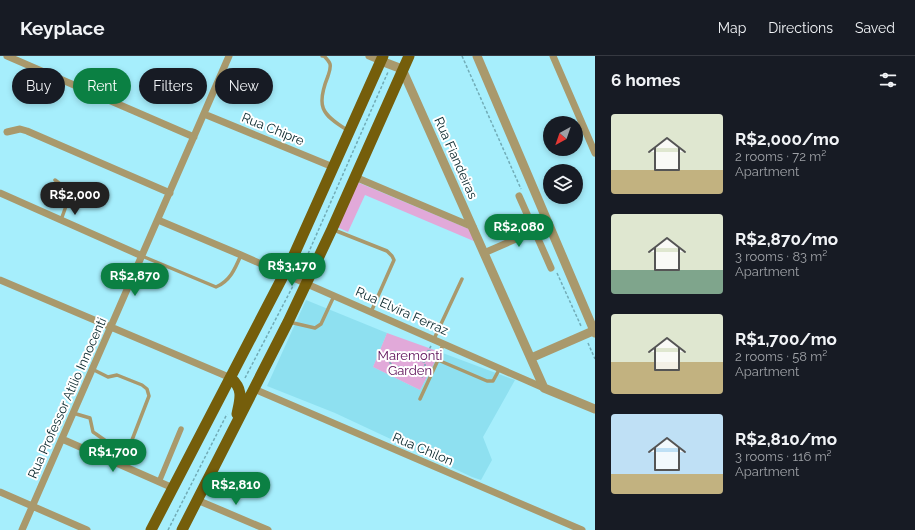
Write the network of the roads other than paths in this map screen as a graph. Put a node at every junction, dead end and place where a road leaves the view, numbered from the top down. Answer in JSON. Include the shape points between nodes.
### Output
{"nodes":[{"id":1,"x":6,"y":56,"type":"edge"},
{"id":2,"x":230,"y":56,"type":"edge"},
{"id":3,"x":322,"y":56,"type":"edge"},
{"id":4,"x":369,"y":56,"type":"edge"},
{"id":5,"x":409,"y":56,"type":"edge"},
{"id":6,"x":477,"y":56,"type":"edge"},
{"id":7,"x":553,"y":56,"type":"edge"},
{"id":8,"x":382,"y":59,"type":"edge"},
{"id":9,"x":402,"y":70,"type":"junction"},
{"id":10,"x":204,"y":114,"type":"junction"},
{"id":11,"x":7,"y":132,"type":"dead end"},
{"id":12,"x":349,"y":132,"type":"junction"},
{"id":13,"x":194,"y":137,"type":"junction"},
{"id":14,"x":595,"y":153,"type":"edge"},
{"id":15,"x":333,"y":167,"type":"junction"},
{"id":16,"x":355,"y":177,"type":"junction"},
{"id":17,"x":55,"y":180,"type":"dead end"},
{"id":18,"x":170,"y":192,"type":"junction"},
{"id":19,"x":0,"y":193,"type":"edge"},
{"id":20,"x":519,"y":196,"type":"dead end"},
{"id":21,"x":61,"y":220,"type":"junction"},
{"id":22,"x":158,"y":220,"type":"junction"},
{"id":23,"x":473,"y":227,"type":"junction"},
{"id":24,"x":332,"y":229,"type":"junction"},
{"id":25,"x":534,"y":231,"type":"junction"},
{"id":26,"x":484,"y":253,"type":"junction"},
{"id":27,"x":242,"y":255,"type":"junction"},
{"id":28,"x":142,"y":256,"type":"junction"},
{"id":29,"x":550,"y":268,"type":"dead end"},
{"id":30,"x":284,"y":274,"type":"junction"},
{"id":31,"x":462,"y":279,"type":"dead end"},
{"id":32,"x":0,"y":280,"type":"edge"},
{"id":33,"x":306,"y":284,"type":"junction"},
{"id":34,"x":334,"y":296,"type":"junction"},
{"id":35,"x":371,"y":312,"type":"junction"},
{"id":36,"x":288,"y":322,"type":"junction"},
{"id":37,"x":111,"y":327,"type":"junction"},
{"id":38,"x":595,"y":331,"type":"edge"},
{"id":39,"x":434,"y":339,"type":"junction"},
{"id":40,"x":444,"y":343,"type":"junction"},
{"id":41,"x":531,"y":358,"type":"junction"},
{"id":42,"x":438,"y":360,"type":"junction"},
{"id":43,"x":500,"y":368,"type":"junction"},
{"id":44,"x":92,"y":369,"type":"junction"},
{"id":45,"x":233,"y":375,"type":"junction"},
{"id":46,"x":256,"y":385,"type":"junction"},
{"id":47,"x":544,"y":388,"type":"junction"},
{"id":48,"x":420,"y":399,"type":"dead end"},
{"id":49,"x":594,"y":408,"type":"edge"},
{"id":50,"x":73,"y":413,"type":"junction"},
{"id":51,"x":236,"y":424,"type":"junction"},
{"id":52,"x":181,"y":429,"type":"dead end"},
{"id":53,"x":62,"y":439,"type":"junction"},
{"id":54,"x":159,"y":482,"type":"junction"},
{"id":55,"x":173,"y":488,"type":"junction"},
{"id":56,"x":0,"y":492,"type":"edge"},
{"id":57,"x":197,"y":500,"type":"junction"},
{"id":58,"x":33,"y":507,"type":"junction"},
{"id":59,"x":22,"y":530,"type":"edge"},
{"id":60,"x":87,"y":530,"type":"edge"},
{"id":61,"x":152,"y":530,"type":"edge"},
{"id":62,"x":182,"y":530,"type":"edge"},
{"id":63,"x":268,"y":530,"type":"edge"},
{"id":64,"x":582,"y":530,"type":"edge"}],
"edges":[{"from":1,"to":13,"type":"street"},
{"from":2,"to":10,"type":"street","name":"Rua Professor Atílio Innocenti"},
{"from":3,"to":12,"type":"lane","via":[[330,64],[330,70],[321,104],[332,121]]},
{"from":4,"to":8,"type":"street"},
{"from":5,"to":9,"type":"main road"},
{"from":6,"to":38,"type":"street"},
{"from":7,"to":14,"type":"street"},
{"from":8,"to":9,"type":"street"},
{"from":8,"to":12,"type":"main road"},
{"from":9,"to":16,"type":"main road"},
{"from":9,"to":23,"type":"street","name":"Rua Fiandeiras"},
{"from":10,"to":13,"type":"street","name":"Rua Professor Atílio Innocenti"},
{"from":10,"to":15,"type":"street","name":"Rua Chipre"},
{"from":11,"to":18,"type":"street","via":[[20,129],[27,131]]},
{"from":12,"to":15,"type":"main road"},
{"from":13,"to":18,"type":"street","name":"Rua Professor Atílio Innocenti"},
{"from":15,"to":30,"type":"main road"},
{"from":16,"to":23,"type":"street"},
{"from":16,"to":24,"type":"main road"},
{"from":17,"to":21,"type":"lane","via":[[68,190],[70,195]]},
{"from":18,"to":22,"type":"street","name":"Rua Professor Atílio Innocenti"},
{"from":19,"to":21,"type":"street"},
{"from":20,"to":25,"type":"street"},
{"from":21,"to":28,"type":"street"},
{"from":22,"to":27,"type":"street","name":"Rua Elvira Ferraz"},
{"from":22,"to":28,"type":"street","name":"Rua Professor Atílio Innocenti"},
{"from":23,"to":26,"type":"street","name":"Rua Fiandeiras"},
{"from":24,"to":33,"type":"main road"},
{"from":24,"to":35,"type":"lane","via":[[387,250],[394,260]]},
{"from":25,"to":26,"type":"street"},
{"from":25,"to":29,"type":"street"},
{"from":26,"to":41,"type":"street","name":"Rua Fiandeiras"},
{"from":27,"to":28,"type":"lane","via":[[231,276],[224,284],[216,287]]},
{"from":27,"to":30,"type":"street","name":"Rua Elvira Ferraz"},
{"from":28,"to":37,"type":"street","name":"Rua Professor Atílio Innocenti"},
{"from":30,"to":33,"type":"street","name":"Rua Elvira Ferraz"},
{"from":30,"to":45,"type":"main road"},
{"from":31,"to":39,"type":"lane"},
{"from":32,"to":37,"type":"street"},
{"from":33,"to":34,"type":"street","name":"Rua Elvira Ferraz"},
{"from":33,"to":36,"type":"main road"},
{"from":34,"to":35,"type":"street","name":"Rua Elvira Ferraz"},
{"from":34,"to":36,"type":"lane","via":[[321,324],[315,328]]},
{"from":35,"to":39,"type":"street","name":"Rua Elvira Ferraz"},
{"from":36,"to":46,"type":"main road"},
{"from":37,"to":44,"type":"street","name":"Rua Professor Atílio Innocenti"},
{"from":37,"to":45,"type":"street"},
{"from":38,"to":41,"type":"street"},
{"from":39,"to":40,"type":"street","name":"Rua Elvira Ferraz"},
{"from":40,"to":42,"type":"lane"},
{"from":40,"to":43,"type":"street","name":"Rua Elvira Ferraz"},
{"from":41,"to":47,"type":"street","name":"Rua Fiandeiras"},
{"from":42,"to":43,"type":"lane","via":[[487,381],[493,381]]},
{"from":42,"to":48,"type":"lane"},
{"from":43,"to":47,"type":"street","name":"Rua Elvira Ferraz"},
{"from":44,"to":50,"type":"street","name":"Rua Professor Atílio Innocenti"},
{"from":44,"to":50,"type":"lane","via":[[108,377],[117,375],[129,379],[147,389],[149,396],[132,440],[122,447],[106,441],[94,432],[90,418]]},
{"from":45,"to":51,"type":"main road","via":[[241,394]]},
{"from":45,"to":55,"type":"main road"},
{"from":46,"to":51,"type":"main road"},
{"from":46,"to":64,"type":"street","name":"Rua Chilon"},
{"from":47,"to":49,"type":"street","name":"Rua Elvira Ferraz"},
{"from":50,"to":53,"type":"street","name":"Rua Professor Atílio Innocenti"},
{"from":51,"to":57,"type":"main road"},
{"from":52,"to":54,"type":"street"},
{"from":53,"to":54,"type":"street"},
{"from":53,"to":58,"type":"street","name":"Rua Professor Atílio Innocenti"},
{"from":54,"to":55,"type":"street"},
{"from":55,"to":61,"type":"main road"},
{"from":56,"to":58,"type":"street"},
{"from":57,"to":62,"type":"main road"},
{"from":57,"to":63,"type":"street"},
{"from":58,"to":59,"type":"street","name":"Rua Professor Atílio Innocenti"},
{"from":58,"to":60,"type":"street"}]}
